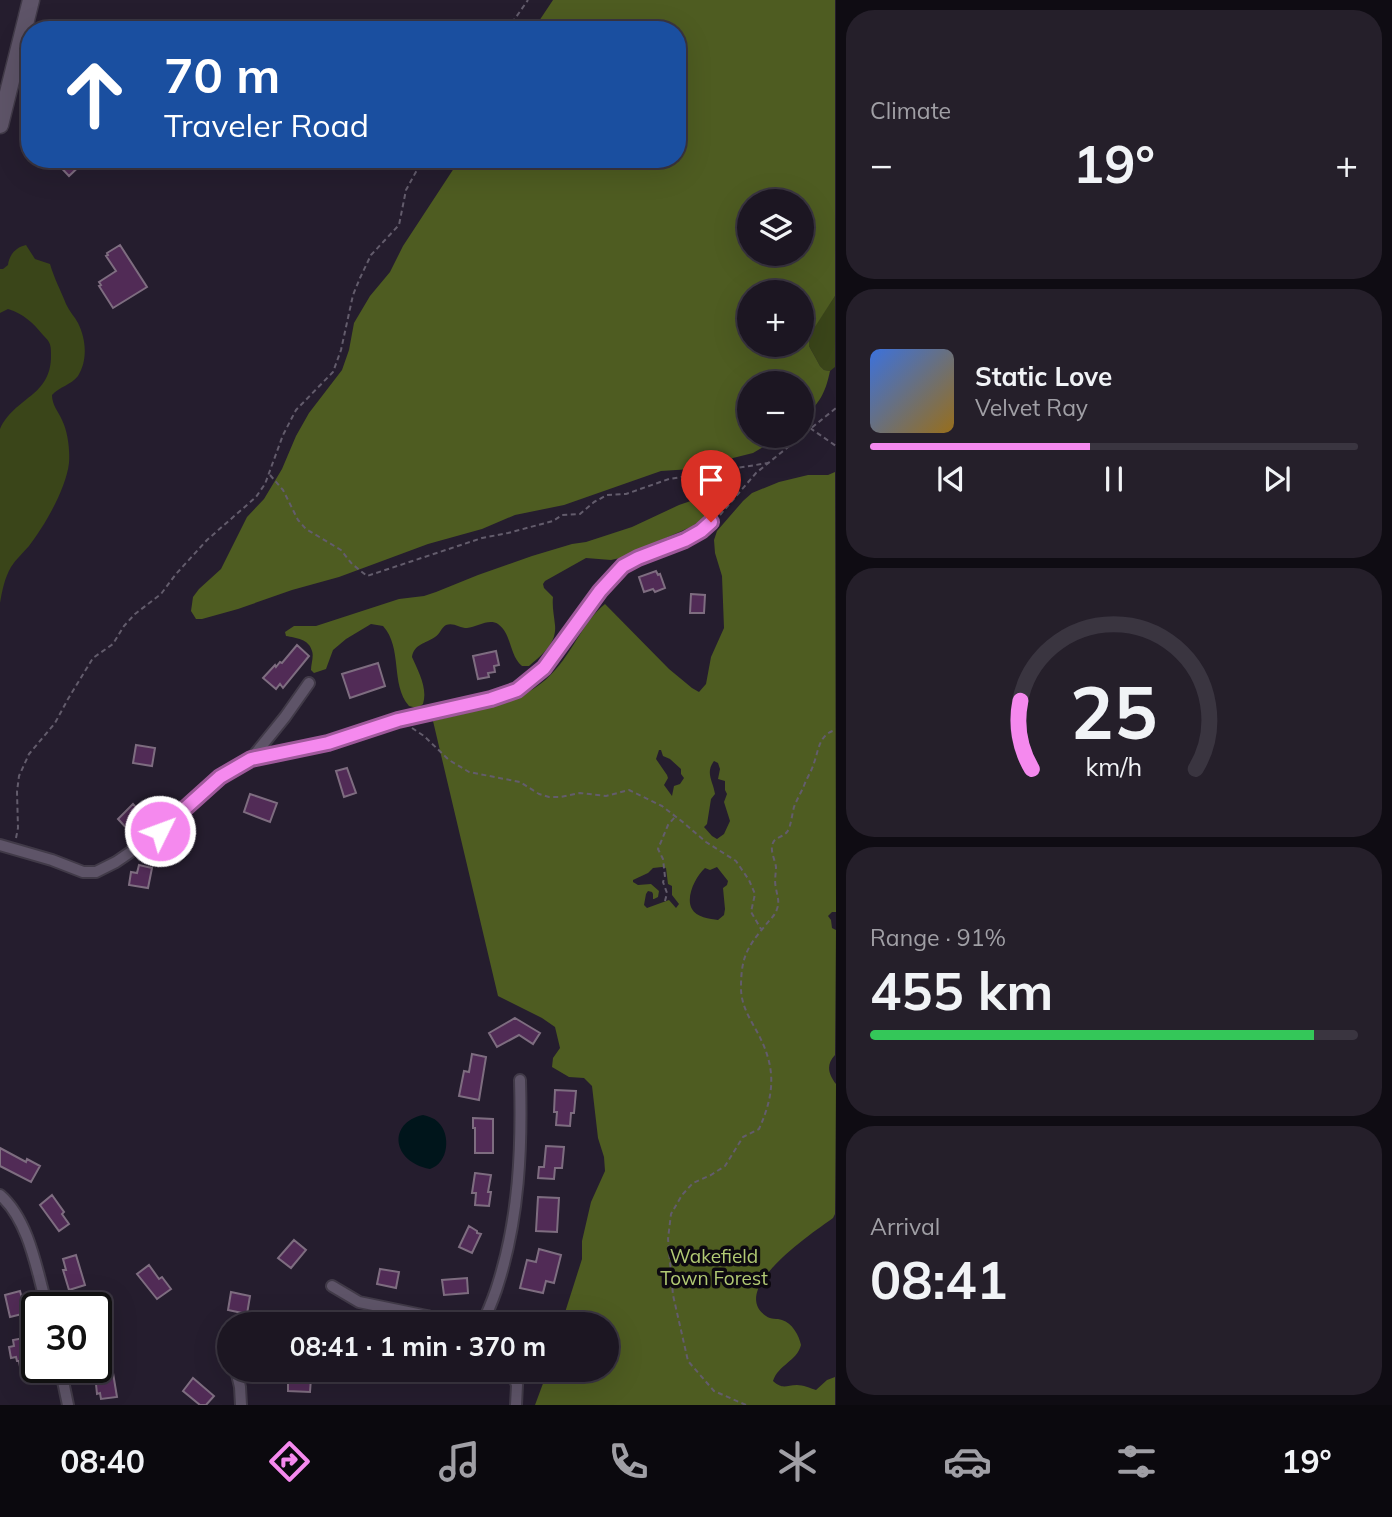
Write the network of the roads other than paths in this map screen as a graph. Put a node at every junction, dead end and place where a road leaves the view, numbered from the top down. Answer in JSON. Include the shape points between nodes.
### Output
{"nodes":[{"id":1,"x":31,"y":0,"type":"edge"},
{"id":2,"x":26,"y":21,"type":"edge"},
{"id":3,"x":21,"y":40,"type":"edge"},
{"id":4,"x":0,"y":125,"type":"edge"},
{"id":5,"x":711,"y":522,"type":"road end"},
{"id":6,"x":309,"y":683,"type":"dead end"},
{"id":7,"x":251,"y":759,"type":"junction"},
{"id":8,"x":0,"y":845,"type":"edge"},
{"id":9,"x":520,"y":1080,"type":"dead end"},
{"id":10,"x":0,"y":1195,"type":"edge"},
{"id":11,"x":331,"y":1286,"type":"dead end"},
{"id":12,"x":43,"y":1292,"type":"edge"},
{"id":13,"x":411,"y":1312,"type":"edge"},
{"id":14,"x":487,"y":1312,"type":"edge"},
{"id":15,"x":239,"y":1382,"type":"edge"},
{"id":16,"x":516,"y":1382,"type":"edge"},
{"id":17,"x":63,"y":1383,"type":"edge"},
{"id":18,"x":68,"y":1405,"type":"edge"},
{"id":19,"x":241,"y":1405,"type":"edge"},
{"id":20,"x":516,"y":1405,"type":"edge"}],
"edges":[{"from":1,"to":2,"type":"main road"},
{"from":3,"to":4,"type":"main road"},
{"from":5,"to":7,"type":"street","via":[[685,540],[623,566],[553,657],[522,687],[328,743]]},
{"from":6,"to":7,"type":"street"},
{"from":7,"to":8,"type":"street","via":[[220,777],[151,838],[92,873]]},
{"from":9,"to":14,"type":"street","via":[[519,1178],[511,1230]]},
{"from":10,"to":12,"type":"street","via":[[17,1214]]},
{"from":11,"to":13,"type":"street","via":[[359,1302]]},
{"from":15,"to":19,"type":"street"},
{"from":16,"to":20,"type":"street"},
{"from":17,"to":18,"type":"street"}]}
